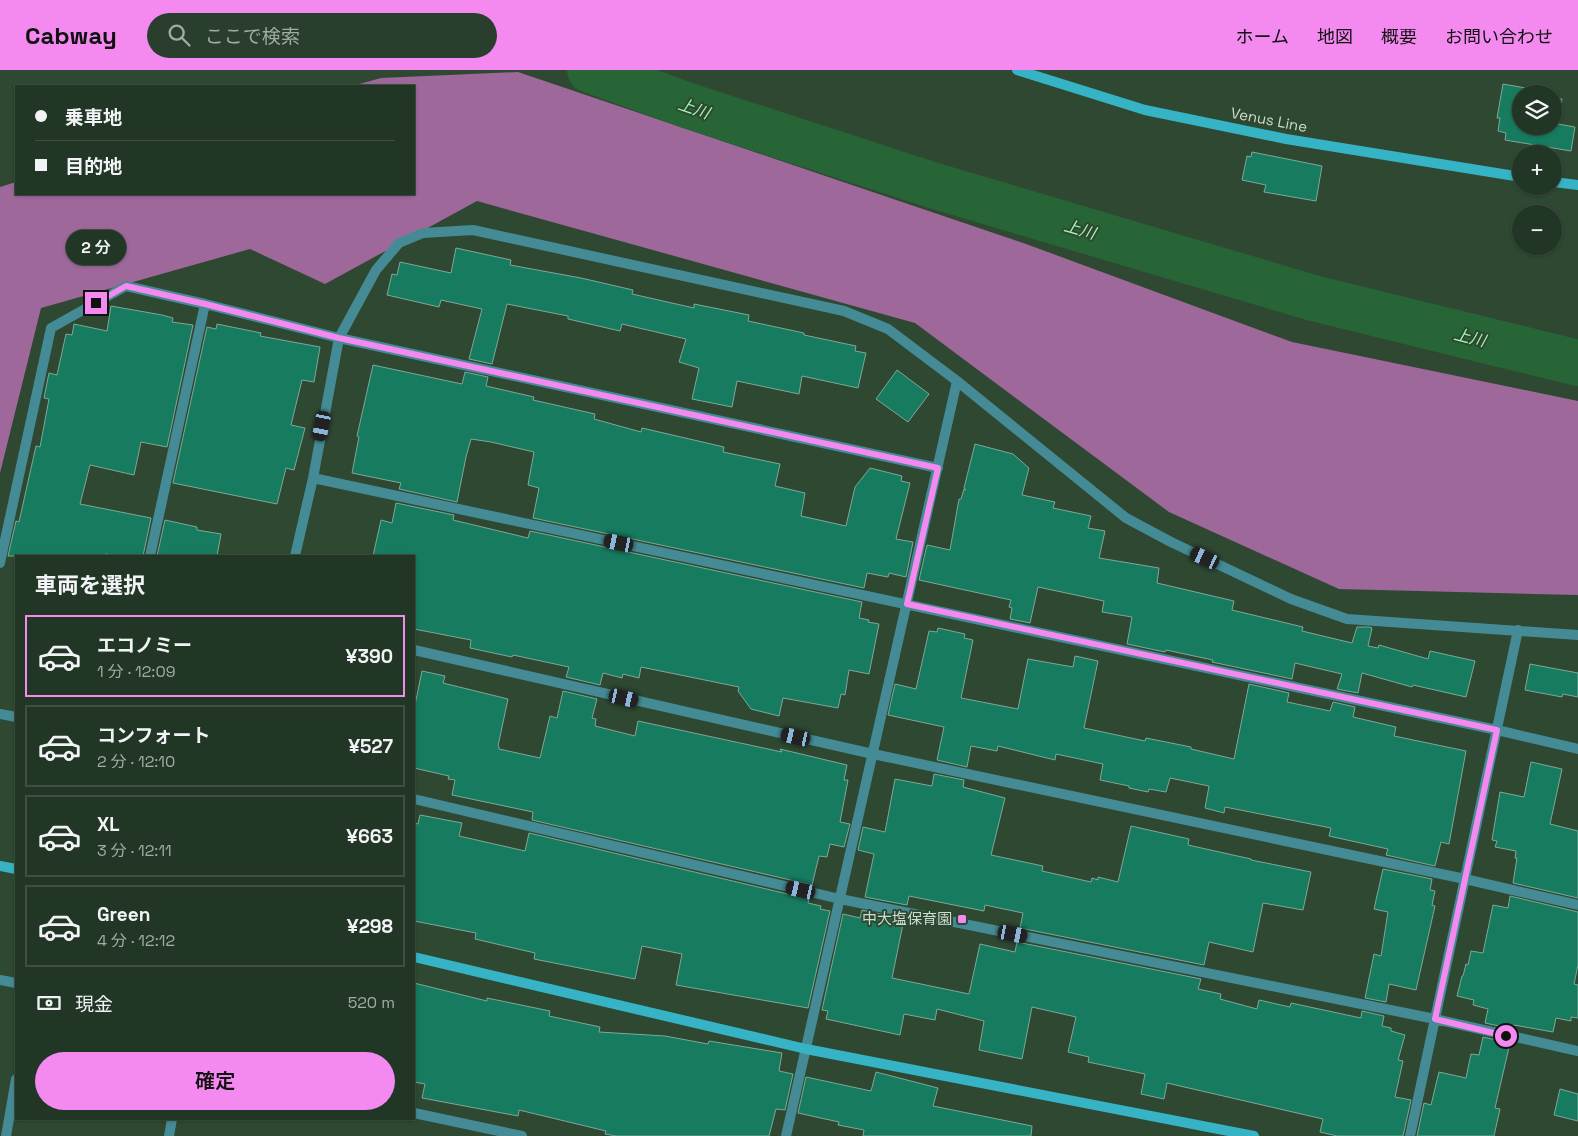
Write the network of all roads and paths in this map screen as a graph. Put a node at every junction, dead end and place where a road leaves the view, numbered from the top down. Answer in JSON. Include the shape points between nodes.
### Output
{"nodes":[{"id":1,"x":1017,"y":70,"type":"edge"},
{"id":2,"x":1512,"y":176,"type":"edge"},
{"id":3,"x":1562,"y":183,"type":"edge"},
{"id":4,"x":1578,"y":185,"type":"edge"},
{"id":5,"x":205,"y":304,"type":"junction"},
{"id":6,"x":339,"y":338,"type":"junction"},
{"id":7,"x":957,"y":381,"type":"junction"},
{"id":8,"x":938,"y":468,"type":"junction"},
{"id":9,"x":312,"y":478,"type":"junction"},
{"id":10,"x":150,"y":555,"type":"edge"},
{"id":11,"x":295,"y":555,"type":"edge"},
{"id":12,"x":0,"y":563,"type":"edge"},
{"id":13,"x":907,"y":604,"type":"junction"},
{"id":14,"x":1518,"y":630,"type":"junction"},
{"id":15,"x":1578,"y":635,"type":"edge"},
{"id":16,"x":415,"y":650,"type":"edge"},
{"id":17,"x":0,"y":714,"type":"edge"},
{"id":18,"x":15,"y":717,"type":"edge"},
{"id":19,"x":1497,"y":730,"type":"junction"},
{"id":20,"x":1578,"y":749,"type":"edge"},
{"id":21,"x":873,"y":754,"type":"junction"},
{"id":22,"x":415,"y":799,"type":"edge"},
{"id":23,"x":0,"y":866,"type":"edge"},
{"id":24,"x":15,"y":869,"type":"edge"},
{"id":25,"x":1465,"y":878,"type":"junction"},
{"id":26,"x":840,"y":898,"type":"junction"},
{"id":27,"x":1578,"y":905,"type":"edge"},
{"id":28,"x":415,"y":957,"type":"edge"},
{"id":29,"x":0,"y":980,"type":"edge"},
{"id":30,"x":15,"y":983,"type":"edge"},
{"id":31,"x":1435,"y":1019,"type":"junction"},
{"id":32,"x":806,"y":1049,"type":"junction"},
{"id":33,"x":1578,"y":1052,"type":"edge"},
{"id":34,"x":15,"y":1084,"type":"edge"},
{"id":35,"x":415,"y":1113,"type":"edge"},
{"id":36,"x":172,"y":1120,"type":"edge"},
{"id":37,"x":6,"y":1136,"type":"edge"},
{"id":38,"x":169,"y":1136,"type":"edge"},
{"id":39,"x":522,"y":1136,"type":"edge"},
{"id":40,"x":786,"y":1136,"type":"edge"},
{"id":41,"x":1254,"y":1136,"type":"edge"},
{"id":42,"x":1410,"y":1136,"type":"edge"}],
"edges":[{"from":1,"to":2,"type":"street","name":"Venus Line","via":[[1145,110],[1286,139]]},
{"from":3,"to":4,"type":"street"},
{"from":5,"to":6,"type":"street"},
{"from":5,"to":10,"type":"street"},
{"from":5,"to":12,"type":"street","via":[[126,286],[51,328]]},
{"from":6,"to":7,"type":"street","via":[[376,270],[399,243],[423,233],[472,230],[844,311],[888,329]]},
{"from":6,"to":8,"type":"street"},
{"from":6,"to":9,"type":"street"},
{"from":7,"to":8,"type":"street"},
{"from":7,"to":14,"type":"street","via":[[1126,518],[1291,599],[1347,619]]},
{"from":8,"to":13,"type":"street"},
{"from":9,"to":11,"type":"street"},
{"from":9,"to":13,"type":"street"},
{"from":13,"to":19,"type":"street"},
{"from":13,"to":21,"type":"street"},
{"from":14,"to":15,"type":"street"},
{"from":14,"to":19,"type":"street"},
{"from":16,"to":21,"type":"street"},
{"from":17,"to":18,"type":"street"},
{"from":19,"to":20,"type":"street"},
{"from":19,"to":25,"type":"street"},
{"from":21,"to":25,"type":"street"},
{"from":21,"to":26,"type":"street"},
{"from":22,"to":26,"type":"street"},
{"from":23,"to":24,"type":"street"},
{"from":25,"to":27,"type":"street"},
{"from":25,"to":31,"type":"street"},
{"from":26,"to":31,"type":"street"},
{"from":26,"to":32,"type":"street"},
{"from":28,"to":32,"type":"street"},
{"from":29,"to":30,"type":"street"},
{"from":31,"to":33,"type":"street"},
{"from":31,"to":42,"type":"street"},
{"from":32,"to":40,"type":"street"},
{"from":32,"to":41,"type":"street"},
{"from":34,"to":37,"type":"street"},
{"from":35,"to":39,"type":"street"},
{"from":36,"to":38,"type":"street"}]}
